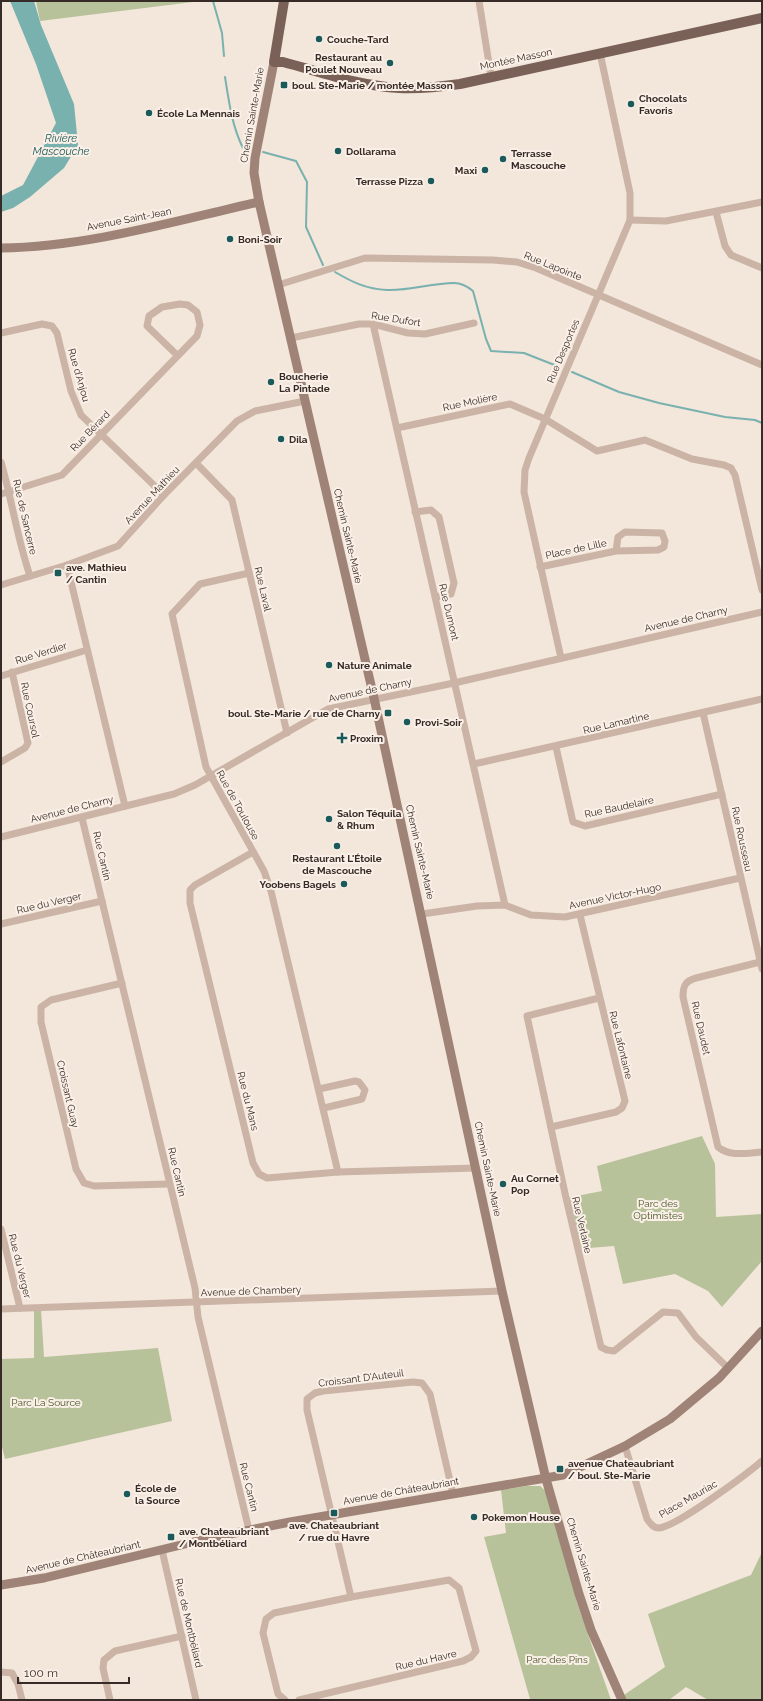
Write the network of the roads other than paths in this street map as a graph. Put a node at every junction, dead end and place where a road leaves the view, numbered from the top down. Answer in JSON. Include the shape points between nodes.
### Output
{"nodes":[{"id":1,"x":284,"y":1,"type":"edge"},
{"id":2,"x":479,"y":1,"type":"edge"},
{"id":3,"x":762,"y":18,"type":"edge"},
{"id":4,"x":600,"y":53,"type":"junction"},
{"id":5,"x":274,"y":62,"type":"junction"},
{"id":6,"x":491,"y":76,"type":"junction"},
{"id":7,"x":259,"y":202,"type":"junction"},
{"id":8,"x":762,"y":202,"type":"edge"},
{"id":9,"x":716,"y":212,"type":"junction"},
{"id":10,"x":630,"y":220,"type":"junction"},
{"id":11,"x":1,"y":248,"type":"edge"},
{"id":12,"x":762,"y":268,"type":"edge"},
{"id":13,"x":278,"y":285,"type":"junction"},
{"id":14,"x":597,"y":296,"type":"junction"},
{"id":15,"x":474,"y":323,"type":"dead end"},
{"id":16,"x":373,"y":324,"type":"junction"},
{"id":17,"x":1,"y":333,"type":"edge"},
{"id":18,"x":291,"y":338,"type":"junction"},
{"id":19,"x":177,"y":355,"type":"junction"},
{"id":20,"x":762,"y":365,"type":"edge"},
{"id":21,"x":305,"y":400,"type":"junction"},
{"id":22,"x":545,"y":419,"type":"junction"},
{"id":23,"x":397,"y":428,"type":"junction"},
{"id":24,"x":101,"y":436,"type":"junction"},
{"id":25,"x":1,"y":462,"type":"edge"},
{"id":26,"x":196,"y":462,"type":"junction"},
{"id":27,"x":10,"y":491,"type":"junction"},
{"id":28,"x":1,"y":494,"type":"edge"},
{"id":29,"x":164,"y":495,"type":"junction"},
{"id":30,"x":415,"y":512,"type":"junction"},
{"id":31,"x":616,"y":551,"type":"junction"},
{"id":32,"x":67,"y":565,"type":"junction"},
{"id":33,"x":540,"y":567,"type":"junction"},
{"id":34,"x":249,"y":573,"type":"junction"},
{"id":35,"x":30,"y":576,"type":"junction"},
{"id":36,"x":1,"y":585,"type":"edge"},
{"id":37,"x":762,"y":590,"type":"edge"},
{"id":38,"x":436,"y":597,"type":"junction"},
{"id":39,"x":762,"y":612,"type":"edge"},
{"id":40,"x":87,"y":650,"type":"junction"},
{"id":41,"x":561,"y":658,"type":"junction"},
{"id":42,"x":12,"y":672,"type":"junction"},
{"id":43,"x":1,"y":676,"type":"edge"},
{"id":44,"x":454,"y":683,"type":"junction"},
{"id":45,"x":374,"y":698,"type":"junction"},
{"id":46,"x":762,"y":699,"type":"edge"},
{"id":47,"x":703,"y":713,"type":"junction"},
{"id":48,"x":287,"y":733,"type":"junction"},
{"id":49,"x":556,"y":747,"type":"junction"},
{"id":50,"x":1,"y":762,"type":"edge"},
{"id":51,"x":474,"y":764,"type":"junction"},
{"id":52,"x":210,"y":776,"type":"junction"},
{"id":53,"x":722,"y":794,"type":"junction"},
{"id":54,"x":124,"y":806,"type":"junction"},
{"id":55,"x":82,"y":818,"type":"junction"},
{"id":56,"x":1,"y":837,"type":"edge"},
{"id":57,"x":253,"y":852,"type":"junction"},
{"id":58,"x":740,"y":878,"type":"junction"},
{"id":59,"x":102,"y":901,"type":"junction"},
{"id":60,"x":505,"y":905,"type":"junction"},
{"id":61,"x":422,"y":914,"type":"junction"},
{"id":62,"x":580,"y":915,"type":"junction"},
{"id":63,"x":1,"y":924,"type":"edge"},
{"id":64,"x":761,"y":966,"type":"edge"},
{"id":65,"x":122,"y":983,"type":"junction"},
{"id":66,"x":599,"y":998,"type":"junction"},
{"id":67,"x":320,"y":1089,"type":"junction"},
{"id":68,"x":324,"y":1108,"type":"junction"},
{"id":69,"x":551,"y":1127,"type":"junction"},
{"id":70,"x":762,"y":1152,"type":"edge"},
{"id":71,"x":476,"y":1168,"type":"junction"},
{"id":72,"x":338,"y":1172,"type":"junction"},
{"id":73,"x":169,"y":1184,"type":"junction"},
{"id":74,"x":1,"y":1229,"type":"edge"},
{"id":75,"x":502,"y":1291,"type":"junction"},
{"id":76,"x":197,"y":1303,"type":"junction"},
{"id":77,"x":20,"y":1308,"type":"junction"},
{"id":78,"x":1,"y":1309,"type":"edge"},
{"id":79,"x":762,"y":1331,"type":"edge"},
{"id":80,"x":728,"y":1368,"type":"junction"},
{"id":81,"x":625,"y":1446,"type":"junction"},
{"id":82,"x":762,"y":1461,"type":"edge"},
{"id":83,"x":546,"y":1479,"type":"junction"},
{"id":84,"x":453,"y":1494,"type":"junction"},
{"id":85,"x":332,"y":1514,"type":"junction"},
{"id":86,"x":249,"y":1530,"type":"junction"},
{"id":87,"x":162,"y":1550,"type":"junction"},
{"id":88,"x":1,"y":1585,"type":"edge"},
{"id":89,"x":351,"y":1596,"type":"junction"},
{"id":90,"x":182,"y":1636,"type":"junction"},
{"id":91,"x":1,"y":1672,"type":"edge"},
{"id":92,"x":22,"y":1700,"type":"edge"},
{"id":93,"x":110,"y":1700,"type":"edge"},
{"id":94,"x":196,"y":1700,"type":"edge"},
{"id":95,"x":285,"y":1700,"type":"edge"},
{"id":96,"x":299,"y":1700,"type":"edge"},
{"id":97,"x":622,"y":1700,"type":"edge"}],
"edges":[{"from":1,"to":5,"type":"main road","name":"Chemin Sainte-Marie"},
{"from":2,"to":6,"type":"street"},
{"from":3,"to":4,"type":"main road","name":"Montée Masson"},
{"from":4,"to":6,"type":"main road","name":"Montée Masson"},
{"from":4,"to":10,"type":"street","name":"Rue Desportes","via":[[630,193]]},
{"from":5,"to":6,"type":"main road","name":"Montée Masson","via":[[283,62],[369,84],[399,88],[430,88]]},
{"from":5,"to":7,"type":"street","name":"Chemin Sainte-Marie","via":[[255,158],[254,173]]},
{"from":7,"to":11,"type":"street","name":"Avenue Saint-Jean","via":[[98,238]]},
{"from":7,"to":13,"type":"street","name":"Chemin Sainte-Marie"},
{"from":8,"to":9,"type":"street"},
{"from":9,"to":10,"type":"street","via":[[666,221]]},
{"from":9,"to":12,"type":"street","via":[[725,246],[731,255]]},
{"from":10,"to":14,"type":"street","name":"Rue Desportes"},
{"from":13,"to":14,"type":"street","name":"Rue Lapointe","via":[[365,258],[493,260],[517,262],[536,268]]},
{"from":13,"to":18,"type":"street","name":"Chemin Sainte-Marie"},
{"from":14,"to":20,"type":"street","name":"Rue Lapointe"},
{"from":14,"to":22,"type":"street","name":"Rue Desportes"},
{"from":15,"to":16,"type":"street","name":"Rue Dufort","via":[[425,334]]},
{"from":16,"to":18,"type":"street","name":"Rue Dufort","via":[[359,324]]},
{"from":16,"to":23,"type":"street","name":"Rue Dumont"},
{"from":17,"to":24,"type":"street","name":"Rue d'Anjou","via":[[42,324],[52,326],[57,332],[71,391],[81,415]]},
{"from":18,"to":21,"type":"street","name":"Chemin Sainte-Marie"},
{"from":19,"to":19,"type":"street","name":"Rue Bérard","via":[[196,336],[200,325],[197,312],[188,305],[162,307],[148,316],[147,326]]},
{"from":19,"to":24,"type":"street","name":"Rue Bérard"},
{"from":21,"to":26,"type":"street","name":"Avenue Mathieu","via":[[255,410],[237,421]]},
{"from":21,"to":45,"type":"street","name":"Chemin Sainte-Marie"},
{"from":22,"to":23,"type":"street","name":"Rue Molière","via":[[510,404]]},
{"from":22,"to":33,"type":"street","name":"Rue Desportes","via":[[529,458],[524,482]]},
{"from":22,"to":37,"type":"street","name":"Rue Molière","via":[[597,452],[645,440],[692,459],[731,468],[735,474]]},
{"from":23,"to":30,"type":"street","name":"Rue Dumont"},
{"from":24,"to":27,"type":"street","name":"Rue Bérard","via":[[62,475]]},
{"from":24,"to":29,"type":"street","name":"Rue d'Anjou"},
{"from":25,"to":27,"type":"street","name":"Rue de Sancerre"},
{"from":26,"to":29,"type":"street","name":"Avenue Mathieu"},
{"from":26,"to":34,"type":"street","name":"Rue Laval","via":[[232,500]]},
{"from":27,"to":28,"type":"street","name":"Rue Bérard"},
{"from":27,"to":35,"type":"street","name":"Rue de Sancerre","via":[[14,520]]},
{"from":29,"to":32,"type":"street","name":"Avenue Mathieu","via":[[118,546]]},
{"from":30,"to":38,"type":"street","name":"Rue Dumont"},
{"from":30,"to":38,"type":"street","via":[[431,510],[439,517],[454,583],[451,594]]},
{"from":31,"to":31,"type":"street","name":"Place de Lille","via":[[658,550],[664,547],[665,541],[662,533],[625,532],[618,537]]},
{"from":31,"to":33,"type":"street","name":"Place de Lille"},
{"from":32,"to":35,"type":"street","name":"Avenue Mathieu"},
{"from":32,"to":40,"type":"street"},
{"from":33,"to":41,"type":"street","name":"Rue Desportes"},
{"from":34,"to":48,"type":"street","name":"Rue Laval"},
{"from":34,"to":52,"type":"street","name":"Rue de Toulouse","via":[[200,584],[172,614]]},
{"from":35,"to":36,"type":"street","name":"Avenue Mathieu"},
{"from":38,"to":44,"type":"street","name":"Rue Dumont"},
{"from":39,"to":41,"type":"street","name":"Avenue de Charny"},
{"from":40,"to":42,"type":"street","name":"Rue Verdier"},
{"from":40,"to":54,"type":"street"},
{"from":41,"to":44,"type":"street","name":"Avenue de Charny"},
{"from":42,"to":43,"type":"street","name":"Rue Verdier"},
{"from":42,"to":50,"type":"street","name":"Rue Coursol","via":[[28,742],[25,748]]},
{"from":44,"to":45,"type":"street","name":"Avenue de Charny"},
{"from":44,"to":51,"type":"street","name":"Rue Dumont"},
{"from":45,"to":48,"type":"street","name":"Avenue de Charny","via":[[328,709]]},
{"from":45,"to":61,"type":"street","name":"Chemin Sainte-Marie"},
{"from":46,"to":47,"type":"street","name":"Rue Lamartine"},
{"from":47,"to":49,"type":"street","name":"Rue Lamartine"},
{"from":47,"to":53,"type":"street","name":"Rue Rousseau"},
{"from":48,"to":52,"type":"street","name":"Avenue de Charny"},
{"from":49,"to":51,"type":"street","name":"Rue Lamartine"},
{"from":49,"to":53,"type":"street","name":"Rue Baudelaire","via":[[573,822],[580,826]]},
{"from":51,"to":60,"type":"street","name":"Rue Dumont"},
{"from":52,"to":54,"type":"street","name":"Avenue de Charny","via":[[174,794]]},
{"from":52,"to":57,"type":"street","name":"Rue de Toulouse"},
{"from":53,"to":58,"type":"street","name":"Rue Rousseau"},
{"from":54,"to":55,"type":"street","name":"Avenue de Charny"},
{"from":55,"to":56,"type":"street","name":"Avenue de Charny"},
{"from":55,"to":59,"type":"street","name":"Rue Cantin"},
{"from":57,"to":67,"type":"street","name":"Rue de Toulouse","via":[[264,871],[271,891]]},
{"from":57,"to":72,"type":"street","name":"Rue du Mans","via":[[195,885],[190,890],[190,903],[253,1163],[259,1174],[267,1178]]},
{"from":58,"to":62,"type":"street","name":"Avenue Victor-Hugo"},
{"from":58,"to":64,"type":"street","name":"Rue Rousseau"},
{"from":59,"to":63,"type":"street","name":"Rue du Verger"},
{"from":59,"to":65,"type":"street","name":"Rue Cantin"},
{"from":60,"to":61,"type":"street","name":"Avenue Victor-Hugo","via":[[477,906]]},
{"from":60,"to":62,"type":"street","name":"Avenue Victor-Hugo","via":[[531,915]]},
{"from":61,"to":71,"type":"street","name":"Chemin Sainte-Marie"},
{"from":62,"to":66,"type":"street","name":"Rue Lafontaine"},
{"from":64,"to":70,"type":"street","name":"Rue Daudet","via":[[692,979],[683,988],[683,997],[718,1147],[724,1152],[739,1154]]},
{"from":65,"to":73,"type":"street","name":"Rue Cantin"},
{"from":65,"to":73,"type":"street","name":"Croissant Guay","via":[[51,1000],[41,1007],[42,1030],[76,1169],[84,1183],[94,1186]]},
{"from":66,"to":69,"type":"street","name":"Rue Lafontaine","via":[[625,1101],[622,1108],[616,1112]]},
{"from":66,"to":69,"type":"street","name":"Rue Verlaine","via":[[527,1016]]},
{"from":67,"to":68,"type":"street","name":"Rue de Toulouse"},
{"from":67,"to":68,"type":"street","via":[[354,1081],[359,1082],[365,1090],[362,1099]]},
{"from":68,"to":72,"type":"street","name":"Rue de Toulouse"},
{"from":69,"to":80,"type":"street","name":"Rue Verlaine","via":[[600,1347],[614,1351],[663,1312],[670,1311],[678,1313],[696,1337]]},
{"from":71,"to":72,"type":"street","name":"Rue du Mans"},
{"from":71,"to":75,"type":"street","name":"Chemin Sainte-Marie"},
{"from":73,"to":76,"type":"street","name":"Rue Cantin"},
{"from":74,"to":77,"type":"street","name":"Rue du Verger"},
{"from":75,"to":76,"type":"street","name":"Avenue de Chambery"},
{"from":75,"to":83,"type":"street","name":"Chemin Sainte-Marie"},
{"from":76,"to":77,"type":"street","name":"Avenue de Chambery"},
{"from":76,"to":86,"type":"street","name":"Rue Cantin","via":[[198,1317]]},
{"from":77,"to":78,"type":"street","name":"Avenue de Chambery"},
{"from":79,"to":80,"type":"street","name":"Avenue de Châteaubriant"},
{"from":80,"to":81,"type":"street","name":"Avenue de Châteaubriant","via":[[702,1394],[670,1419]]},
{"from":81,"to":82,"type":"street","name":"Place Mauriac","via":[[647,1519],[659,1528],[720,1493]]},
{"from":81,"to":83,"type":"street","name":"Avenue de Châteaubriant","via":[[577,1469]]},
{"from":83,"to":84,"type":"street","name":"Avenue de Châteaubriant"},
{"from":83,"to":97,"type":"street","name":"Chemin Sainte-Marie","via":[[579,1594]]},
{"from":84,"to":85,"type":"street","name":"Avenue de Châteaubriant"},
{"from":84,"to":85,"type":"street","name":"Croissant D'Auteuil","via":[[430,1394],[422,1383],[323,1391],[314,1393],[308,1399],[307,1410]]},
{"from":85,"to":86,"type":"street","name":"Avenue de Châteaubriant"},
{"from":85,"to":89,"type":"street"},
{"from":86,"to":87,"type":"street","name":"Avenue de Châteaubriant"},
{"from":87,"to":88,"type":"street","name":"Avenue de Châteaubriant","via":[[44,1578]]},
{"from":87,"to":90,"type":"street","name":"Rue de Montbéliard"},
{"from":89,"to":95,"type":"street","name":"Rue du Havre","via":[[274,1613],[266,1619],[263,1633],[278,1694]]},
{"from":89,"to":96,"type":"street","name":"Rue du Havre","via":[[449,1580],[459,1588],[476,1651],[463,1661]]},
{"from":90,"to":93,"type":"street","via":[[115,1651],[104,1660],[103,1668]]},
{"from":90,"to":94,"type":"street","name":"Rue de Montbéliard"},
{"from":91,"to":92,"type":"street","via":[[12,1673]]}]}
